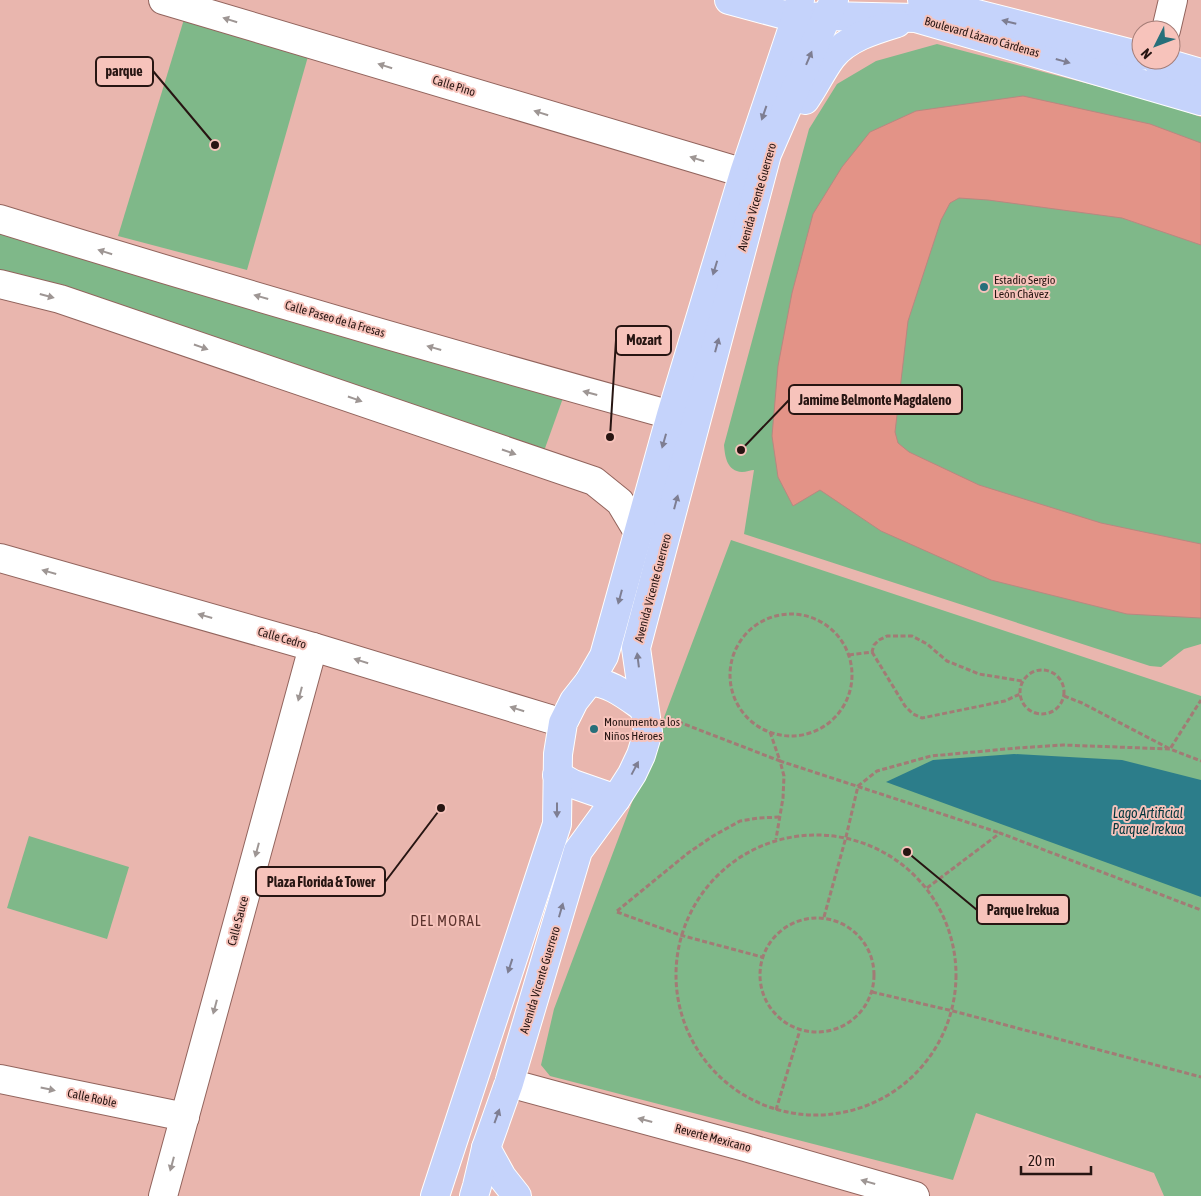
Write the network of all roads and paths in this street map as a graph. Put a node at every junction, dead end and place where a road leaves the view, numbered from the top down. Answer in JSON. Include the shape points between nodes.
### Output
{"nodes":[{"id":1,"x":164,"y":0,"type":"edge"},
{"id":2,"x":729,"y":0,"type":"edge"},
{"id":3,"x":1173,"y":0,"type":"edge"},
{"id":4,"x":830,"y":8,"type":"edge"},
{"id":5,"x":798,"y":9,"type":"edge"},
{"id":6,"x":919,"y":9,"type":"edge"},
{"id":7,"x":1168,"y":20,"type":"edge"},
{"id":8,"x":1131,"y":54,"type":"edge"},
{"id":9,"x":1181,"y":67,"type":"edge"},
{"id":10,"x":1201,"y":73,"type":"edge"},
{"id":11,"x":1201,"y":101,"type":"edge"},
{"id":12,"x":767,"y":154,"type":"junction"},
{"id":13,"x":744,"y":173,"type":"junction"},
{"id":14,"x":0,"y":219,"type":"edge"},
{"id":15,"x":0,"y":284,"type":"edge"},
{"id":16,"x":671,"y":414,"type":"junction"},
{"id":17,"x":638,"y":532,"type":"junction"},
{"id":18,"x":0,"y":558,"type":"edge"},
{"id":19,"x":313,"y":647,"type":"junction"},
{"id":20,"x":872,"y":652,"type":"junction"},
{"id":21,"x":849,"y":654,"type":"junction"},
{"id":22,"x":589,"y":682,"type":"junction"},
{"id":23,"x":1022,"y":682,"type":"junction"},
{"id":24,"x":1020,"y":694,"type":"junction"},
{"id":25,"x":1064,"y":696,"type":"junction"},
{"id":26,"x":1201,"y":700,"type":"edge"},
{"id":27,"x":644,"y":708,"type":"junction"},
{"id":28,"x":563,"y":723,"type":"junction"},
{"id":29,"x":770,"y":732,"type":"junction"},
{"id":30,"x":1170,"y":749,"type":"junction"},
{"id":31,"x":780,"y":761,"type":"junction"},
{"id":32,"x":1201,"y":761,"type":"edge"},
{"id":33,"x":557,"y":775,"type":"junction"},
{"id":34,"x":858,"y":786,"type":"junction"},
{"id":35,"x":616,"y":799,"type":"junction"},
{"id":36,"x":780,"y":817,"type":"junction"},
{"id":37,"x":1000,"y":833,"type":"junction"},
{"id":38,"x":846,"y":837,"type":"junction"},
{"id":39,"x":776,"y":839,"type":"junction"},
{"id":40,"x":927,"y":888,"type":"junction"},
{"id":41,"x":1201,"y":910,"type":"edge"},
{"id":42,"x":824,"y":918,"type":"junction"},
{"id":43,"x":680,"y":935,"type":"junction"},
{"id":44,"x":762,"y":957,"type":"junction"},
{"id":45,"x":872,"y":992,"type":"junction"},
{"id":46,"x":953,"y":1011,"type":"junction"},
{"id":47,"x":800,"y":1030,"type":"junction"},
{"id":48,"x":1201,"y":1077,"type":"edge"},
{"id":49,"x":0,"y":1079,"type":"edge"},
{"id":50,"x":509,"y":1083,"type":"junction"},
{"id":51,"x":776,"y":1110,"type":"junction"},
{"id":52,"x":185,"y":1117,"type":"junction"},
{"id":53,"x":454,"y":1140,"type":"junction"},
{"id":54,"x":486,"y":1148,"type":"junction"},
{"id":55,"x":478,"y":1193,"type":"edge"},
{"id":56,"x":163,"y":1196,"type":"edge"},
{"id":57,"x":435,"y":1196,"type":"edge"},
{"id":58,"x":517,"y":1196,"type":"edge"},
{"id":59,"x":915,"y":1196,"type":"edge"}],
"edges":[{"from":13,"to":1,"type":"street","name":"Calle Pino","one_way":true},
{"from":2,"to":5,"type":"main road","name":"Boulevard Lázaro Cárdenas"},
{"from":3,"to":7,"type":"street"},
{"from":4,"to":5,"type":"main road","name":"Boulevard Lázaro Cárdenas"},
{"from":4,"to":6,"type":"main road","name":"Boulevard Lázaro Cárdenas"},
{"from":12,"to":4,"type":"main road","name":"Avenida Vicente Guerrero","one_way":true},
{"from":5,"to":13,"type":"main road","name":"Avenida Vicente Guerrero","one_way":true},
{"from":8,"to":6,"type":"main road","name":"Boulevard Lázaro Cárdenas","one_way":true},
{"from":6,"to":11,"type":"main road","name":"Boulevard Lázaro Cárdenas","one_way":true},
{"from":6,"to":12,"type":"main road","via":[[846,44],[833,56]]},
{"from":9,"to":10,"type":"main road"},
{"from":27,"to":12,"type":"main road","name":"Avenida Vicente Guerrero","one_way":true,"via":[[636,648]]},
{"from":13,"to":16,"type":"main road","name":"Avenida Vicente Guerrero","one_way":true},
{"from":16,"to":14,"type":"street","name":"Calle Paseo de la Fresas","one_way":true,"via":[[543,380]]},
{"from":15,"to":17,"type":"street","one_way":true,"via":[[60,299],[594,481],[620,502]]},
{"from":16,"to":17,"type":"main road","name":"Avenida Vicente Guerrero","one_way":true},
{"from":17,"to":22,"type":"main road","name":"Avenida Vicente Guerrero","one_way":true,"via":[[604,656]]},
{"from":19,"to":18,"type":"street","name":"Calle Cedro","one_way":true},
{"from":28,"to":19,"type":"street","name":"Calle Cedro","one_way":true},
{"from":19,"to":52,"type":"street","name":"Calle Sauce","one_way":true},
{"from":20,"to":21,"type":"path"},
{"from":20,"to":23,"type":"path","via":[[874,645],[887,636],[912,636],[927,644],[947,662],[979,674]]},
{"from":20,"to":24,"type":"path","via":[[905,706],[922,718],[1005,701]]},
{"from":21,"to":29,"type":"path","via":[[851,689],[845,705],[834,719],[804,735],[786,736]]},
{"from":21,"to":29,"type":"path","via":[[841,639],[828,627],[813,618],[796,614],[779,615],[749,631],[738,645],[730,678],[742,711],[754,724]]},
{"from":22,"to":27,"type":"main road","via":[[608,686]]},
{"from":22,"to":28,"type":"main road","name":"Avenida Vicente Guerrero"},
{"from":23,"to":24,"type":"path"},
{"from":23,"to":25,"type":"path","via":[[1031,672],[1043,669],[1055,673],[1063,684]]},
{"from":24,"to":25,"type":"path","via":[[1024,706],[1035,713],[1048,714],[1058,708]]},
{"from":25,"to":30,"type":"path"},
{"from":26,"to":30,"type":"path"},
{"from":27,"to":31,"type":"path"},
{"from":35,"to":27,"type":"main road","name":"Avenida Vicente Guerrero","one_way":true,"via":[[641,755],[648,732]]},
{"from":28,"to":33,"type":"main road","name":"Avenida Vicente Guerrero"},
{"from":29,"to":31,"type":"path"},
{"from":30,"to":32,"type":"path"},
{"from":30,"to":34,"type":"path","via":[[1063,745],[931,756],[877,771]]},
{"from":31,"to":34,"type":"path"},
{"from":31,"to":36,"type":"path","via":[[784,776]]},
{"from":33,"to":35,"type":"main road"},
{"from":33,"to":53,"type":"main road","name":"Avenida Vicente Guerrero","one_way":true,"via":[[557,824]]},
{"from":34,"to":37,"type":"path"},
{"from":34,"to":38,"type":"path"},
{"from":50,"to":35,"type":"main road","name":"Avenida Vicente Guerrero","one_way":true,"via":[[578,851]]},
{"from":36,"to":39,"type":"path"},
{"from":36,"to":43,"type":"path","via":[[740,821],[713,836],[617,911]]},
{"from":37,"to":40,"type":"path"},
{"from":37,"to":41,"type":"path"},
{"from":38,"to":39,"type":"path","via":[[811,834]]},
{"from":38,"to":40,"type":"path","via":[[898,860]]},
{"from":38,"to":42,"type":"path"},
{"from":39,"to":43,"type":"path","via":[[744,853],[716,875],[694,903]]},
{"from":40,"to":46,"type":"path","via":[[944,916],[954,946],[957,979]]},
{"from":42,"to":44,"type":"path","via":[[804,918],[786,926],[771,940]]},
{"from":42,"to":45,"type":"path","via":[[843,924],[859,936],[870,953],[874,972]]},
{"from":43,"to":44,"type":"path"},
{"from":43,"to":51,"type":"path","via":[[675,972],[679,1008],[692,1042],[714,1071],[742,1095]]},
{"from":44,"to":47,"type":"path","via":[[759,980],[766,1001],[780,1019]]},
{"from":45,"to":46,"type":"path"},
{"from":45,"to":47,"type":"path","via":[[861,1012],[843,1026],[822,1032]]},
{"from":46,"to":48,"type":"path"},
{"from":46,"to":51,"type":"path","via":[[939,1046],[916,1075],[885,1098],[850,1112],[813,1116]]},
{"from":47,"to":51,"type":"path"},
{"from":49,"to":52,"type":"street","name":"Calle Roble","one_way":true},
{"from":54,"to":50,"type":"main road","name":"Avenida Vicente Guerrero","one_way":true},
{"from":59,"to":50,"type":"street","name":"Reverte Mexicano","one_way":true},
{"from":52,"to":56,"type":"street","name":"Calle Sauce","one_way":true},
{"from":53,"to":55,"type":"main road"},
{"from":53,"to":57,"type":"main road","name":"Avenida Vicente Guerrero"},
{"from":54,"to":55,"type":"main road","name":"Avenida Vicente Guerrero"},
{"from":54,"to":58,"type":"main road"}]}
